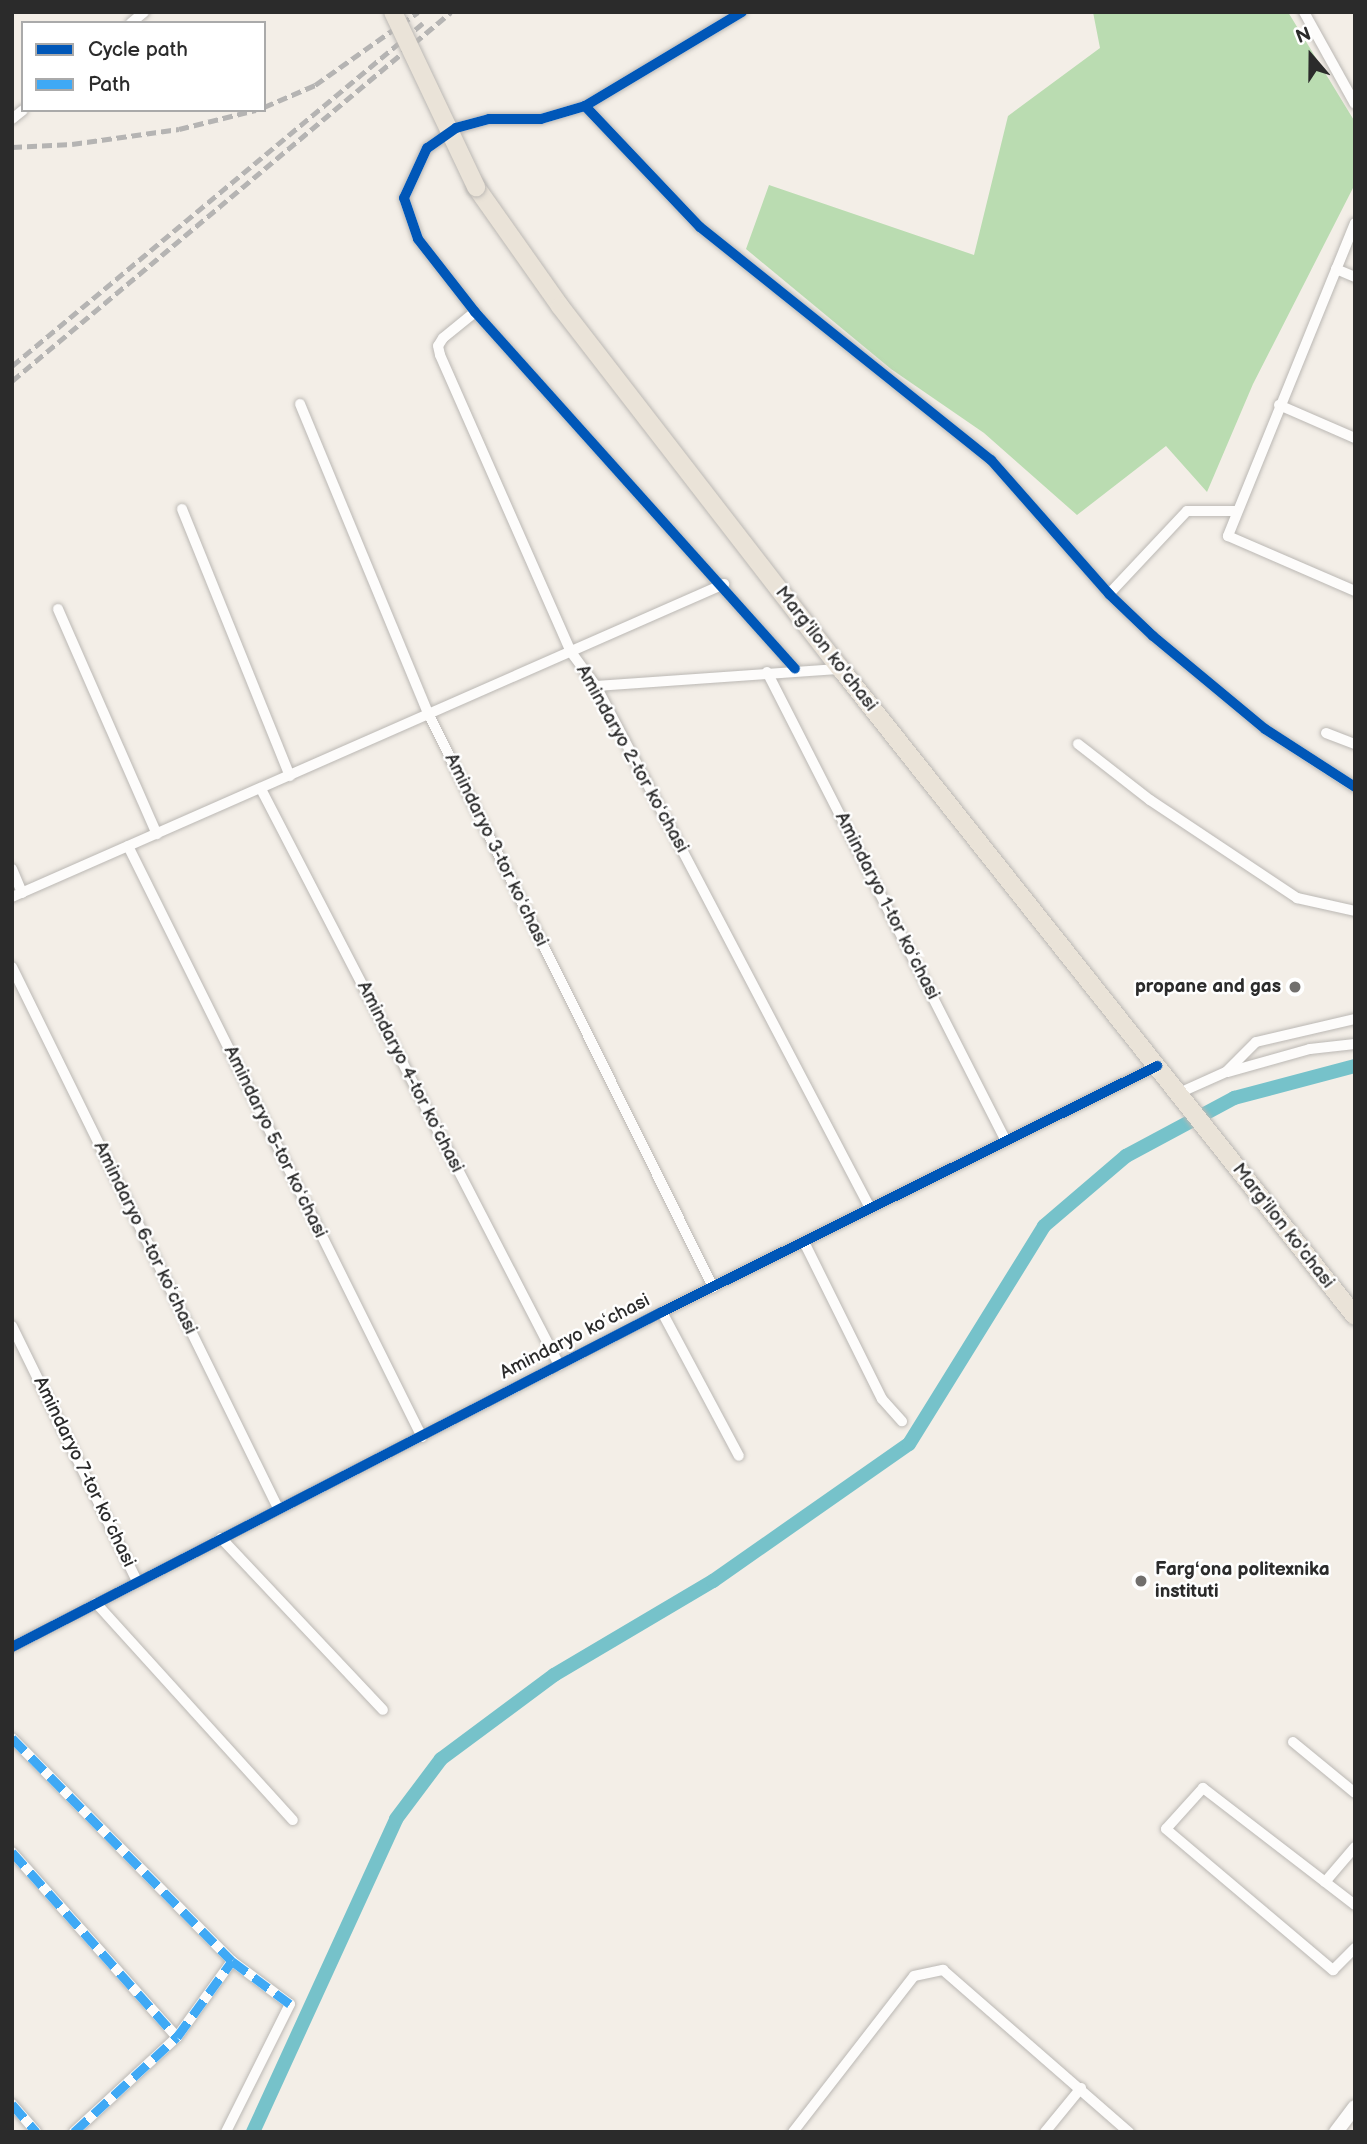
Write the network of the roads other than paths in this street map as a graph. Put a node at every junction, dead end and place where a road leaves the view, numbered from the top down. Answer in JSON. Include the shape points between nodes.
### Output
{"nodes":[{"id":1,"x":393,"y":12,"type":"edge"},
{"id":2,"x":742,"y":12,"type":"edge"},
{"id":3,"x":1304,"y":12,"type":"edge"},
{"id":4,"x":1355,"y":104,"type":"edge"},
{"id":5,"x":585,"y":106,"type":"junction"},
{"id":6,"x":1355,"y":223,"type":"edge"},
{"id":7,"x":1336,"y":269,"type":"junction"},
{"id":8,"x":1355,"y":277,"type":"edge"},
{"id":9,"x":475,"y":312,"type":"junction"},
{"id":10,"x":300,"y":404,"type":"dead end"},
{"id":11,"x":1279,"y":405,"type":"junction"},
{"id":12,"x":1355,"y":438,"type":"edge"},
{"id":13,"x":182,"y":509,"type":"dead end"},
{"id":14,"x":1235,"y":510,"type":"junction"},
{"id":15,"x":724,"y":584,"type":"junction"},
{"id":16,"x":1355,"y":591,"type":"edge"},
{"id":17,"x":1110,"y":594,"type":"junction"},
{"id":18,"x":58,"y":609,"type":"dead end"},
{"id":19,"x":571,"y":652,"type":"junction"},
{"id":20,"x":795,"y":669,"type":"junction"},
{"id":21,"x":841,"y":669,"type":"junction"},
{"id":22,"x":767,"y":672,"type":"junction"},
{"id":23,"x":596,"y":686,"type":"junction"},
{"id":24,"x":429,"y":715,"type":"junction"},
{"id":25,"x":1326,"y":733,"type":"dead end"},
{"id":26,"x":1078,"y":744,"type":"dead end"},
{"id":27,"x":1355,"y":744,"type":"edge"},
{"id":28,"x":290,"y":776,"type":"junction"},
{"id":29,"x":1355,"y":787,"type":"edge"},
{"id":30,"x":261,"y":789,"type":"junction"},
{"id":31,"x":157,"y":834,"type":"junction"},
{"id":32,"x":128,"y":846,"type":"junction"},
{"id":33,"x":12,"y":869,"type":"edge"},
{"id":34,"x":17,"y":895,"type":"edge"},
{"id":35,"x":1355,"y":911,"type":"edge"},
{"id":36,"x":12,"y":967,"type":"edge"},
{"id":37,"x":1355,"y":1019,"type":"edge"},
{"id":38,"x":1355,"y":1044,"type":"edge"},
{"id":39,"x":1157,"y":1066,"type":"junction"},
{"id":40,"x":1226,"y":1072,"type":"junction"},
{"id":41,"x":1183,"y":1098,"type":"junction"},
{"id":42,"x":1006,"y":1141,"type":"junction"},
{"id":43,"x":870,"y":1208,"type":"junction"},
{"id":44,"x":804,"y":1242,"type":"junction"},
{"id":45,"x":713,"y":1287,"type":"junction"},
{"id":46,"x":662,"y":1312,"type":"junction"},
{"id":47,"x":1355,"y":1316,"type":"edge"},
{"id":48,"x":12,"y":1326,"type":"edge"},
{"id":49,"x":559,"y":1365,"type":"junction"},
{"id":50,"x":902,"y":1421,"type":"dead end"},
{"id":51,"x":422,"y":1437,"type":"junction"},
{"id":52,"x":739,"y":1456,"type":"dead end"},
{"id":53,"x":278,"y":1508,"type":"junction"},
{"id":54,"x":221,"y":1538,"type":"junction"},
{"id":55,"x":137,"y":1581,"type":"junction"},
{"id":56,"x":96,"y":1603,"type":"junction"},
{"id":57,"x":12,"y":1647,"type":"edge"},
{"id":58,"x":383,"y":1710,"type":"dead end"},
{"id":59,"x":12,"y":1738,"type":"edge"},
{"id":60,"x":1293,"y":1742,"type":"dead end"},
{"id":61,"x":1355,"y":1793,"type":"edge"},
{"id":62,"x":293,"y":1820,"type":"dead end"},
{"id":63,"x":1355,"y":1847,"type":"edge"},
{"id":64,"x":12,"y":1852,"type":"edge"},
{"id":65,"x":1325,"y":1882,"type":"junction"},
{"id":66,"x":1355,"y":1905,"type":"edge"},
{"id":67,"x":1355,"y":1948,"type":"edge"},
{"id":68,"x":232,"y":1961,"type":"junction"},
{"id":69,"x":177,"y":2037,"type":"junction"},
{"id":70,"x":1081,"y":2088,"type":"junction"},
{"id":71,"x":12,"y":2104,"type":"edge"},
{"id":72,"x":1355,"y":2107,"type":"edge"},
{"id":73,"x":36,"y":2132,"type":"edge"},
{"id":74,"x":74,"y":2132,"type":"edge"},
{"id":75,"x":226,"y":2132,"type":"edge"},
{"id":76,"x":793,"y":2132,"type":"edge"},
{"id":77,"x":1045,"y":2132,"type":"edge"},
{"id":78,"x":1129,"y":2132,"type":"edge"},
{"id":79,"x":1336,"y":2132,"type":"edge"}],
"edges":[{"from":1,"to":21,"type":"main road","name":"Marg'ilon ko'chasi","bridge":true,"via":[[476,187],[553,296]]},
{"from":2,"to":5,"type":"street"},
{"from":3,"to":4,"type":"street"},
{"from":5,"to":9,"type":"street","via":[[541,119],[472,122],[435,142],[417,161],[404,198],[407,215],[418,239]]},
{"from":5,"to":17,"type":"street","via":[[700,227],[991,460]]},
{"from":6,"to":7,"type":"street"},
{"from":7,"to":8,"type":"street"},
{"from":7,"to":11,"type":"street"},
{"from":9,"to":15,"type":"street"},
{"from":9,"to":19,"type":"street","name":"Amindaryo 2-tor koʻchasi","via":[[443,338],[438,346],[440,355]]},
{"from":10,"to":24,"type":"street","name":"Amindaryo 3-tor koʻchasi"},
{"from":11,"to":12,"type":"street"},
{"from":11,"to":14,"type":"street"},
{"from":13,"to":28,"type":"street"},
{"from":14,"to":16,"type":"street","via":[[1228,527],[1233,541]]},
{"from":14,"to":17,"type":"street","via":[[1187,511]]},
{"from":15,"to":19,"type":"street"},
{"from":15,"to":20,"type":"street"},
{"from":17,"to":29,"type":"street","via":[[1265,729]]},
{"from":18,"to":31,"type":"street"},
{"from":19,"to":23,"type":"street","name":"Amindaryo 2-tor koʻchasi"},
{"from":19,"to":24,"type":"street"},
{"from":20,"to":21,"type":"street"},
{"from":20,"to":22,"type":"street"},
{"from":21,"to":39,"type":"main road","name":"Marg'ilon ko'chasi"},
{"from":22,"to":23,"type":"street"},
{"from":22,"to":42,"type":"street","name":"Amindaryo 1-tor koʻchasi"},
{"from":23,"to":43,"type":"street","name":"Amindaryo 2-tor koʻchasi"},
{"from":24,"to":28,"type":"street"},
{"from":24,"to":45,"type":"street","name":"Amindaryo 3-tor koʻchasi"},
{"from":25,"to":27,"type":"street"},
{"from":26,"to":35,"type":"street","via":[[1150,800],[1297,898]]},
{"from":28,"to":30,"type":"street"},
{"from":30,"to":31,"type":"street"},
{"from":30,"to":49,"type":"street","name":"Amindaryo 4-tor koʻchasi"},
{"from":31,"to":32,"type":"street"},
{"from":32,"to":34,"type":"street"},
{"from":32,"to":51,"type":"street","name":"Amindaryo 5-tor koʻchasi"},
{"from":33,"to":34,"type":"street"},
{"from":36,"to":53,"type":"street","name":"Amindaryo 6-tor koʻchasi"},
{"from":37,"to":40,"type":"street","via":[[1256,1042]]},
{"from":38,"to":40,"type":"street","via":[[1310,1049]]},
{"from":39,"to":41,"type":"main road","name":"Marg'ilon ko'chasi"},
{"from":39,"to":42,"type":"street","name":"Amindaryo koʻchasi"},
{"from":40,"to":41,"type":"street"},
{"from":41,"to":47,"type":"main road","name":"Marg'ilon ko'chasi"},
{"from":42,"to":43,"type":"street","name":"Amindaryo koʻchasi"},
{"from":43,"to":44,"type":"street","name":"Amindaryo koʻchasi"},
{"from":44,"to":45,"type":"street","name":"Amindaryo koʻchasi"},
{"from":44,"to":50,"type":"street","via":[[882,1399]]},
{"from":45,"to":46,"type":"street","name":"Amindaryo koʻchasi"},
{"from":46,"to":49,"type":"street","name":"Amindaryo koʻchasi"},
{"from":46,"to":52,"type":"street"},
{"from":48,"to":55,"type":"street","name":"Amindaryo 7-tor koʻchasi"},
{"from":49,"to":51,"type":"street","name":"Amindaryo koʻchasi"},
{"from":51,"to":53,"type":"street","name":"Amindaryo koʻchasi"},
{"from":53,"to":54,"type":"street","name":"Amindaryo koʻchasi"},
{"from":54,"to":55,"type":"street","name":"Amindaryo koʻchasi"},
{"from":54,"to":58,"type":"street"},
{"from":55,"to":56,"type":"street","name":"Amindaryo koʻchasi"},
{"from":56,"to":57,"type":"street","name":"Amindaryo koʻchasi"},
{"from":56,"to":62,"type":"street"},
{"from":59,"to":68,"type":"street"},
{"from":60,"to":61,"type":"street"},
{"from":63,"to":65,"type":"street"},
{"from":64,"to":69,"type":"street"},
{"from":65,"to":66,"type":"street"},
{"from":65,"to":67,"type":"street","via":[[1203,1788],[1166,1829],[1333,1970]]},
{"from":68,"to":69,"type":"street"},
{"from":68,"to":75,"type":"street","via":[[290,2004]]},
{"from":69,"to":74,"type":"street"},
{"from":70,"to":76,"type":"street","via":[[943,1970],[914,1976]]},
{"from":70,"to":77,"type":"street"},
{"from":70,"to":78,"type":"street"},
{"from":71,"to":73,"type":"street"},
{"from":72,"to":79,"type":"street"}]}
